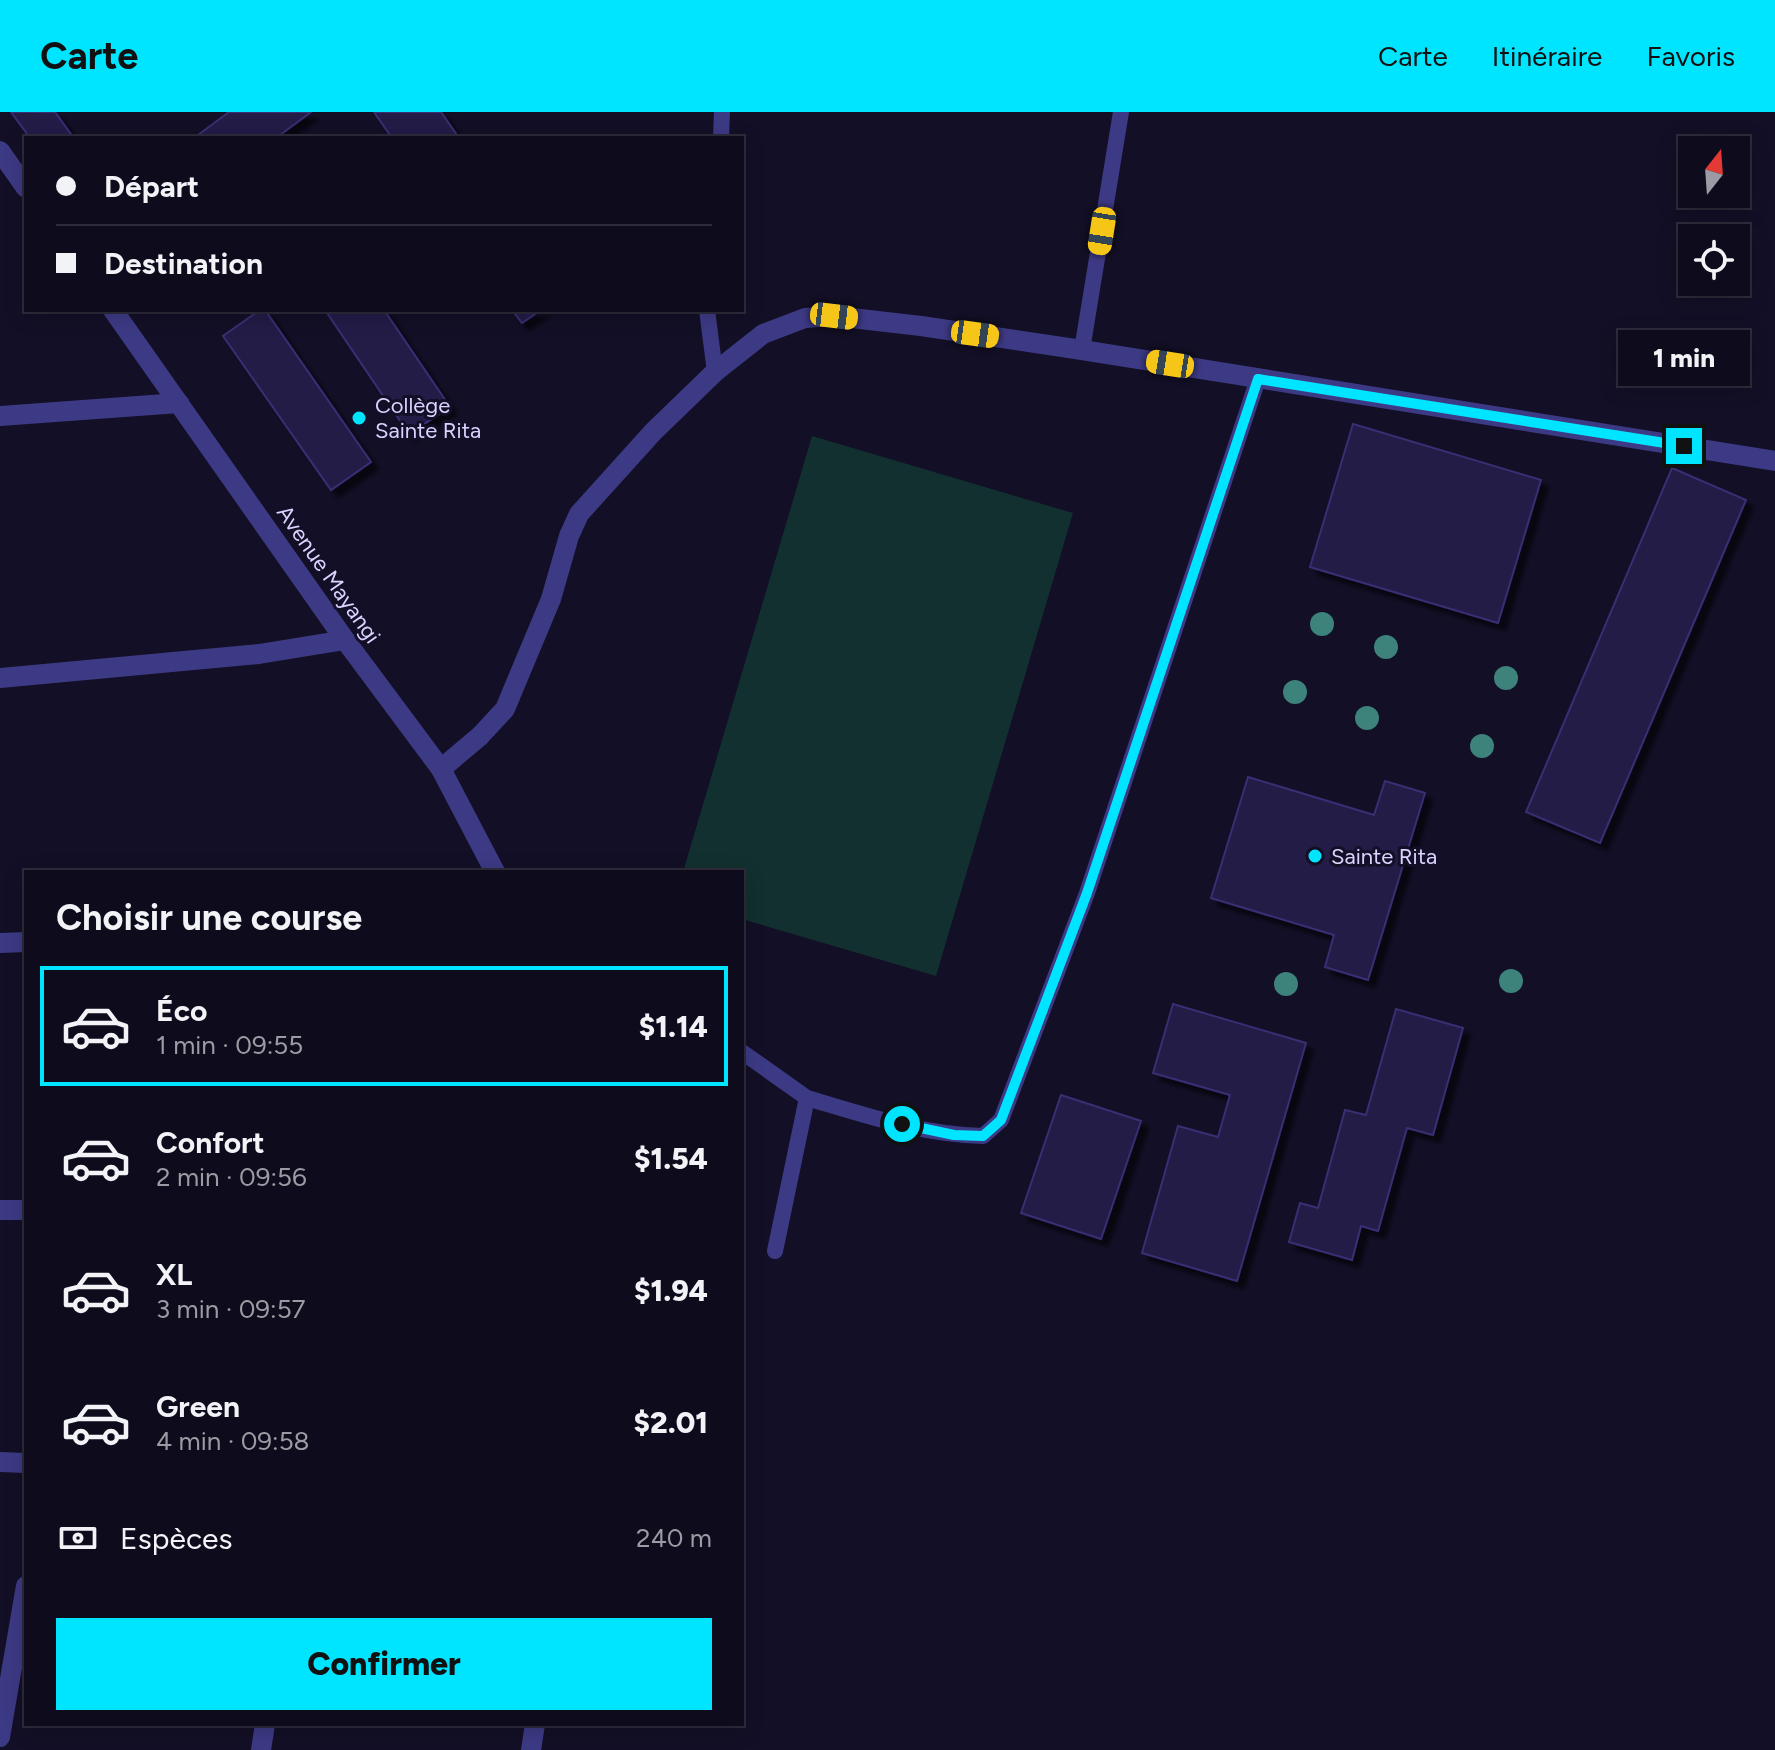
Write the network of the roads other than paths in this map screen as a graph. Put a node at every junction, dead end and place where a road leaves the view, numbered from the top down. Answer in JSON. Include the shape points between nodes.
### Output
{"nodes":[{"id":1,"x":722,"y":112,"type":"edge"},
{"id":2,"x":1121,"y":112,"type":"edge"},
{"id":3,"x":721,"y":136,"type":"edge"},
{"id":4,"x":1,"y":153,"type":"edge"},
{"id":5,"x":24,"y":185,"type":"edge"},
{"id":6,"x":114,"y":312,"type":"edge"},
{"id":7,"x":707,"y":312,"type":"edge"},
{"id":8,"x":1082,"y":350,"type":"junction"},
{"id":9,"x":715,"y":372,"type":"junction"},
{"id":10,"x":1258,"y":379,"type":"junction"},
{"id":11,"x":179,"y":403,"type":"junction"},
{"id":12,"x":0,"y":416,"type":"edge"},
{"id":13,"x":1775,"y":461,"type":"edge"},
{"id":14,"x":345,"y":640,"type":"junction"},
{"id":15,"x":0,"y":678,"type":"edge"},
{"id":16,"x":441,"y":769,"type":"junction"},
{"id":17,"x":494,"y":870,"type":"edge"},
{"id":18,"x":24,"y":942,"type":"edge"},
{"id":19,"x":0,"y":943,"type":"edge"},
{"id":20,"x":744,"y":1053,"type":"edge"},
{"id":21,"x":807,"y":1098,"type":"junction"},
{"id":22,"x":0,"y":1210,"type":"edge"},
{"id":23,"x":24,"y":1210,"type":"edge"},
{"id":24,"x":775,"y":1251,"type":"dead end"},
{"id":25,"x":0,"y":1462,"type":"edge"},
{"id":26,"x":24,"y":1463,"type":"edge"},
{"id":27,"x":24,"y":1598,"type":"edge"},
{"id":28,"x":265,"y":1726,"type":"edge"},
{"id":29,"x":535,"y":1726,"type":"edge"},
{"id":30,"x":0,"y":1737,"type":"edge"},
{"id":31,"x":261,"y":1750,"type":"edge"},
{"id":32,"x":531,"y":1750,"type":"edge"}],
"edges":[{"from":1,"to":3,"type":"lane"},
{"from":2,"to":8,"type":"lane"},
{"from":4,"to":5,"type":"street"},
{"from":6,"to":11,"type":"street","name":"Avenue Mayangi"},
{"from":7,"to":9,"type":"lane"},
{"from":8,"to":9,"type":"street","via":[[834,316],[805,318],[763,334]]},
{"from":8,"to":10,"type":"street"},
{"from":9,"to":16,"type":"street","via":[[579,514],[505,709]]},
{"from":10,"to":13,"type":"street"},
{"from":10,"to":21,"type":"lane","via":[[1087,893],[1001,1120],[983,1136],[954,1135]]},
{"from":11,"to":12,"type":"street"},
{"from":11,"to":14,"type":"street","name":"Avenue Mayangi"},
{"from":14,"to":15,"type":"street","via":[[259,654]]},
{"from":14,"to":16,"type":"street","name":"Avenue Mayangi"},
{"from":16,"to":17,"type":"street","name":"Avenue Mayangi"},
{"from":18,"to":19,"type":"street"},
{"from":20,"to":21,"type":"lane"},
{"from":21,"to":24,"type":"lane"},
{"from":22,"to":23,"type":"street"},
{"from":25,"to":26,"type":"street"},
{"from":27,"to":30,"type":"street"},
{"from":28,"to":31,"type":"street"},
{"from":29,"to":32,"type":"street"}]}
